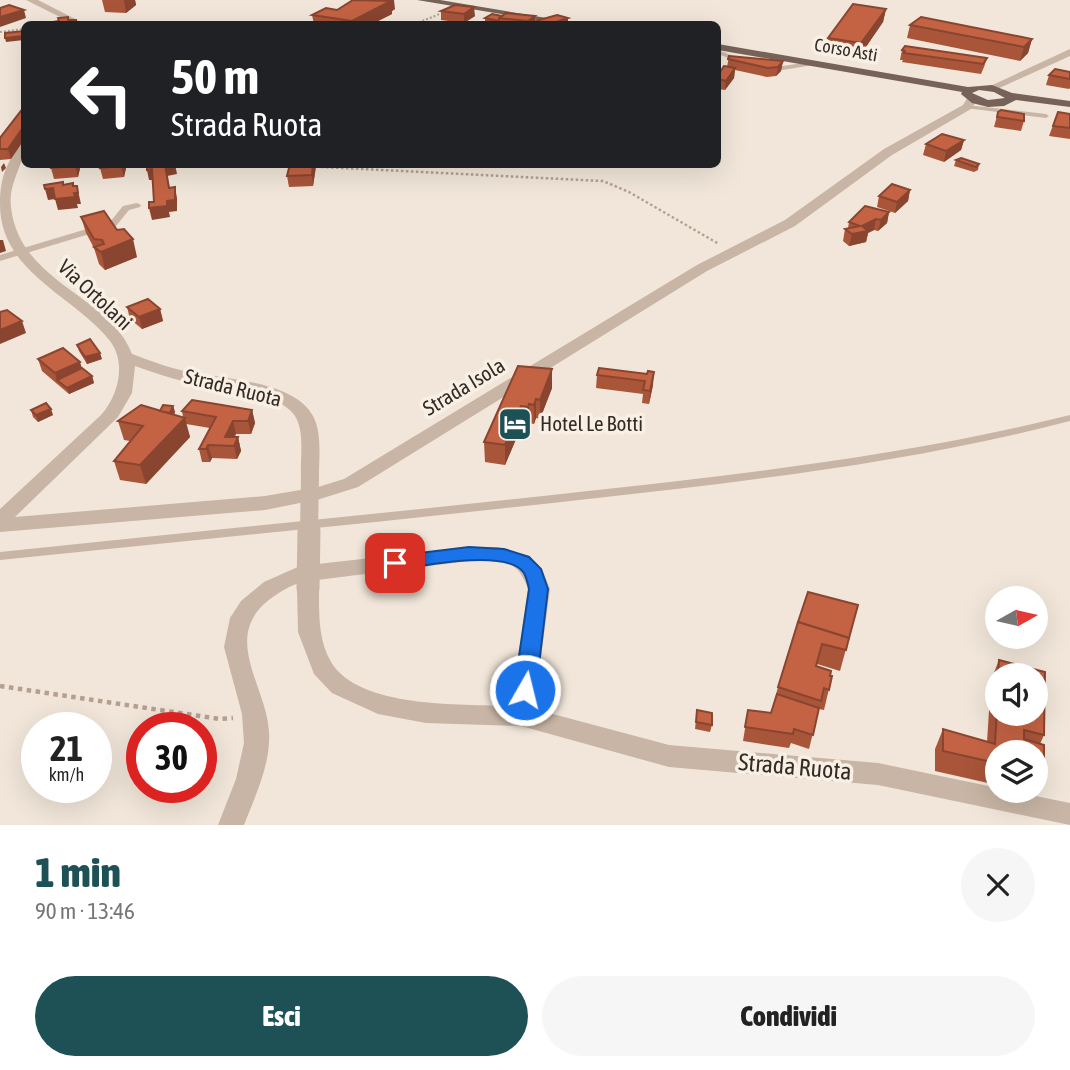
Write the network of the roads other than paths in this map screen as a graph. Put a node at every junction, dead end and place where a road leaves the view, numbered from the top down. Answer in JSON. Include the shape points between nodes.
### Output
{"nodes":[{"id":1,"x":422,"y":0,"type":"edge"},
{"id":2,"x":38,"y":1,"type":"edge"},
{"id":3,"x":75,"y":21,"type":"edge"},
{"id":4,"x":558,"y":21,"type":"edge"},
{"id":5,"x":721,"y":49,"type":"edge"},
{"id":6,"x":721,"y":51,"type":"edge"},
{"id":7,"x":1070,"y":52,"type":"edge"},
{"id":8,"x":746,"y":62,"type":"edge"},
{"id":9,"x":819,"y":63,"type":"junction"},
{"id":10,"x":758,"y":64,"type":"edge"},
{"id":11,"x":991,"y":88,"type":"junction"},
{"id":12,"x":1010,"y":96,"type":"junction"},
{"id":13,"x":970,"y":99,"type":"junction"},
{"id":14,"x":1070,"y":104,"type":"edge"},
{"id":15,"x":1046,"y":116,"type":"dead end"},
{"id":16,"x":21,"y":153,"type":"edge"},
{"id":17,"x":137,"y":205,"type":"dead end"},
{"id":18,"x":22,"y":252,"type":"junction"},
{"id":19,"x":0,"y":258,"type":"edge"},
{"id":20,"x":127,"y":358,"type":"junction"},
{"id":21,"x":1070,"y":418,"type":"edge"},
{"id":22,"x":0,"y":523,"type":"edge"},
{"id":23,"x":0,"y":556,"type":"edge"},
{"id":24,"x":522,"y":716,"type":"junction"},
{"id":25,"x":1070,"y":815,"type":"edge"},
{"id":26,"x":232,"y":825,"type":"edge"}],
"edges":[{"from":1,"to":4,"type":"main road"},
{"from":2,"to":3,"type":"street"},
{"from":5,"to":9,"type":"main road","name":"Corso Asti"},
{"from":6,"to":8,"type":"lane"},
{"from":7,"to":11,"type":"street"},
{"from":9,"to":10,"type":"lane","via":[[783,68]]},
{"from":9,"to":13,"type":"main road","name":"Corso Asti"},
{"from":11,"to":12,"type":"main road"},
{"from":11,"to":13,"type":"main road"},
{"from":12,"to":13,"type":"main road","via":[[999,104]]},
{"from":12,"to":14,"type":"main road"},
{"from":13,"to":15,"type":"lane"},
{"from":13,"to":22,"type":"street","name":"Strada Isola","via":[[790,223],[702,268],[351,483],[265,503]]},
{"from":16,"to":18,"type":"street","name":"Via Ortolani","via":[[6,179],[3,203],[10,232]]},
{"from":17,"to":18,"type":"lane","via":[[126,208],[113,224]]},
{"from":18,"to":19,"type":"lane"},
{"from":18,"to":20,"type":"street","name":"Via Ortolani","via":[[29,264],[116,337]]},
{"from":20,"to":22,"type":"street","name":"Via Ortolani","via":[[126,385],[119,402]]},
{"from":20,"to":24,"type":"street","name":"Strada Ruota","bridge":true,"via":[[187,377],[272,393],[303,414],[310,475],[309,632],[322,668],[340,686],[378,704],[426,713]]},
{"from":21,"to":23,"type":"lane","via":[[1017,433],[836,467]]},
{"from":24,"to":25,"type":"street","name":"Strada Ruota","via":[[669,756],[878,774]]},
{"from":24,"to":26,"type":"street","via":[[539,589],[532,569],[522,561],[498,554],[469,554],[300,574],[256,596],[241,618],[235,638],[256,725],[249,775]]}]}
